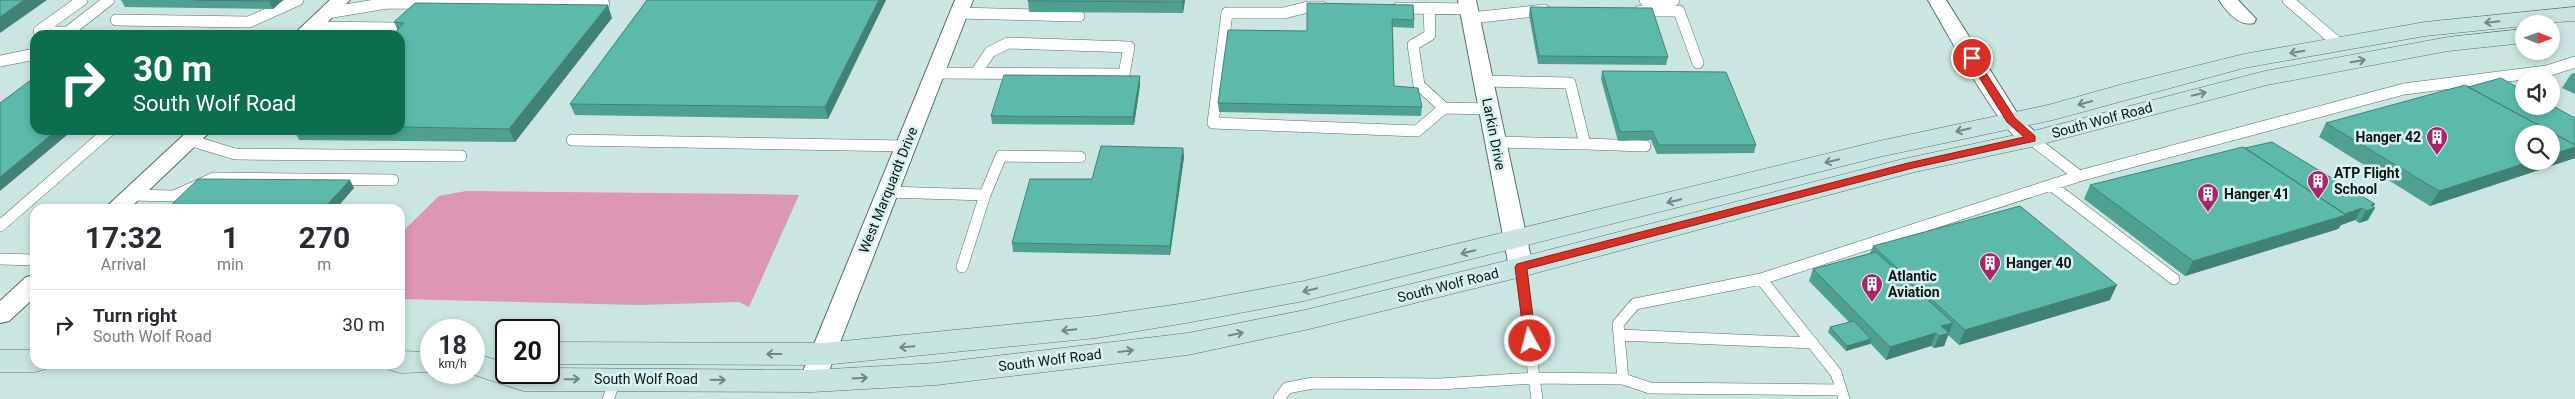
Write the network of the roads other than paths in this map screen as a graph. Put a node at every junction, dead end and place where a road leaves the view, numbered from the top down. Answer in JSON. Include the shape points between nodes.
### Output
{"nodes":[{"id":1,"x":82,"y":0,"type":"edge"},
{"id":2,"x":109,"y":0,"type":"edge"},
{"id":3,"x":298,"y":0,"type":"edge"},
{"id":4,"x":341,"y":0,"type":"edge"},
{"id":5,"x":1645,"y":0,"type":"edge"},
{"id":6,"x":1674,"y":0,"type":"edge"},
{"id":7,"x":1937,"y":0,"type":"edge"},
{"id":8,"x":2228,"y":0,"type":"edge"},
{"id":9,"x":2288,"y":0,"type":"edge"},
{"id":10,"x":604,"y":4,"type":"edge"},
{"id":11,"x":961,"y":7,"type":"edge"},
{"id":12,"x":1336,"y":7,"type":"edge"},
{"id":13,"x":1382,"y":8,"type":"edge"},
{"id":14,"x":1429,"y":8,"type":"junction"},
{"id":15,"x":1469,"y":9,"type":"edge"},
{"id":16,"x":1559,"y":10,"type":"edge"},
{"id":17,"x":1629,"y":11,"type":"edge"},
{"id":18,"x":327,"y":13,"type":"junction"},
{"id":19,"x":2575,"y":14,"type":"edge"},
{"id":20,"x":1078,"y":16,"type":"edge"},
{"id":21,"x":2247,"y":19,"type":"dead end"},
{"id":22,"x":116,"y":20,"type":"dead end"},
{"id":23,"x":41,"y":30,"type":"edge"},
{"id":24,"x":71,"y":30,"type":"edge"},
{"id":25,"x":309,"y":30,"type":"edge"},
{"id":26,"x":337,"y":30,"type":"edge"},
{"id":27,"x":393,"y":30,"type":"edge"},
{"id":28,"x":2575,"y":31,"type":"edge"},
{"id":29,"x":2560,"y":33,"type":"edge"},
{"id":30,"x":2515,"y":37,"type":"edge"},
{"id":31,"x":2339,"y":44,"type":"junction"},
{"id":32,"x":30,"y":55,"type":"edge"},
{"id":33,"x":0,"y":61,"type":"edge"},
{"id":34,"x":2575,"y":62,"type":"edge"},
{"id":35,"x":1698,"y":63,"type":"dead end"},
{"id":36,"x":935,"y":73,"type":"junction"},
{"id":37,"x":976,"y":73,"type":"junction"},
{"id":38,"x":1483,"y":81,"type":"junction"},
{"id":39,"x":1444,"y":108,"type":"junction"},
{"id":40,"x":1489,"y":109,"type":"junction"},
{"id":41,"x":2011,"y":120,"type":"junction"},
{"id":42,"x":104,"y":135,"type":"edge"},
{"id":43,"x":195,"y":135,"type":"edge"},
{"id":44,"x":2031,"y":139,"type":"junction"},
{"id":45,"x":572,"y":140,"type":"dead end"},
{"id":46,"x":1495,"y":142,"type":"junction"},
{"id":47,"x":1585,"y":144,"type":"junction"},
{"id":48,"x":905,"y":146,"type":"junction"},
{"id":49,"x":1645,"y":146,"type":"dead end"},
{"id":50,"x":461,"y":156,"type":"dead end"},
{"id":51,"x":1080,"y":157,"type":"dead end"},
{"id":52,"x":2079,"y":176,"type":"junction"},
{"id":53,"x":393,"y":180,"type":"dead end"},
{"id":54,"x":2051,"y":185,"type":"junction"},
{"id":55,"x":887,"y":192,"type":"junction"},
{"id":56,"x":985,"y":195,"type":"junction"},
{"id":57,"x":123,"y":202,"type":"edge"},
{"id":58,"x":0,"y":226,"type":"edge"},
{"id":59,"x":1518,"y":254,"type":"junction"},
{"id":60,"x":0,"y":259,"type":"edge"},
{"id":61,"x":30,"y":260,"type":"edge"},
{"id":62,"x":962,"y":267,"type":"dead end"},
{"id":63,"x":1761,"y":279,"type":"junction"},
{"id":64,"x":2174,"y":279,"type":"dead end"},
{"id":65,"x":30,"y":288,"type":"edge"},
{"id":66,"x":0,"y":315,"type":"edge"},
{"id":67,"x":1619,"y":334,"type":"junction"},
{"id":68,"x":1813,"y":343,"type":"junction"},
{"id":69,"x":560,"y":354,"type":"edge"},
{"id":70,"x":0,"y":361,"type":"edge"},
{"id":71,"x":30,"y":361,"type":"edge"},
{"id":72,"x":405,"y":362,"type":"edge"},
{"id":73,"x":420,"y":362,"type":"edge"},
{"id":74,"x":485,"y":367,"type":"edge"},
{"id":75,"x":817,"y":367,"type":"junction"},
{"id":76,"x":1534,"y":378,"type":"junction"},
{"id":77,"x":1623,"y":379,"type":"junction"},
{"id":78,"x":612,"y":389,"type":"edge"},
{"id":79,"x":1843,"y":395,"type":"edge"},
{"id":80,"x":1280,"y":399,"type":"edge"},
{"id":81,"x":1537,"y":399,"type":"edge"}],
"edges":[{"from":1,"to":23,"type":"lane"},
{"from":2,"to":24,"type":"lane"},
{"from":3,"to":22,"type":"lane","via":[[249,22]]},
{"from":4,"to":18,"type":"street"},
{"from":5,"to":6,"type":"lane"},
{"from":7,"to":41,"type":"street"},
{"from":8,"to":21,"type":"street"},
{"from":9,"to":31,"type":"lane"},
{"from":10,"to":18,"type":"lane","via":[[387,3]]},
{"from":11,"to":20,"type":"lane"},
{"from":11,"to":36,"type":"street","name":"West Marquardt Drive"},
{"from":12,"to":39,"type":"lane","via":[[1308,7],[1284,13],[1227,13],[1213,123],[1417,131]]},
{"from":13,"to":14,"type":"lane"},
{"from":14,"to":15,"type":"lane"},
{"from":14,"to":39,"type":"lane","via":[[1430,35],[1413,46],[1419,85]]},
{"from":15,"to":16,"type":"lane"},
{"from":15,"to":38,"type":"street","name":"Larkin Drive"},
{"from":17,"to":35,"type":"lane","via":[[1678,11]]},
{"from":18,"to":25,"type":"street"},
{"from":19,"to":31,"type":"main road","name":"South Wolf Road","one_way":true,"via":[[2425,29]]},
{"from":26,"to":27,"type":"lane","via":[[395,28]]},
{"from":28,"to":29,"type":"main road"},
{"from":44,"to":30,"type":"main road","name":"South Wolf Road","one_way":true,"via":[[2265,78],[2448,44]]},
{"from":31,"to":41,"type":"main road","name":"South Wolf Road","one_way":true,"via":[[2244,61],[2053,112]]},
{"from":32,"to":33,"type":"lane"},
{"from":34,"to":52,"type":"lane","via":[[2547,71],[2404,89]]},
{"from":36,"to":37,"type":"lane"},
{"from":36,"to":48,"type":"street","name":"West Marquardt Drive"},
{"from":37,"to":37,"type":"lane","via":[[1124,74],[1128,47],[1008,43],[990,52]]},
{"from":38,"to":40,"type":"street","name":"Larkin Drive"},
{"from":38,"to":47,"type":"lane","via":[[1570,83]]},
{"from":39,"to":40,"type":"lane"},
{"from":40,"to":46,"type":"street","name":"Larkin Drive"},
{"from":41,"to":44,"type":"street"},
{"from":41,"to":59,"type":"main road","name":"South Wolf Road","one_way":true,"via":[[1879,149]]},
{"from":42,"to":58,"type":"lane"},
{"from":43,"to":50,"type":"lane","via":[[235,154]]},
{"from":43,"to":57,"type":"street"},
{"from":44,"to":52,"type":"lane"},
{"from":44,"to":59,"type":"main road","name":"South Wolf Road"},
{"from":45,"to":48,"type":"lane"},
{"from":46,"to":47,"type":"lane"},
{"from":46,"to":59,"type":"street","name":"Larkin Drive"},
{"from":47,"to":49,"type":"lane"},
{"from":48,"to":55,"type":"street","name":"West Marquardt Drive"},
{"from":51,"to":56,"type":"lane","via":[[1001,156]]},
{"from":52,"to":54,"type":"lane"},
{"from":53,"to":57,"type":"lane","via":[[214,178],[174,196]]},
{"from":54,"to":63,"type":"lane"},
{"from":54,"to":64,"type":"lane"},
{"from":55,"to":56,"type":"lane"},
{"from":55,"to":75,"type":"street","name":"West Marquardt Drive"},
{"from":56,"to":62,"type":"lane"},
{"from":59,"to":75,"type":"main road","name":"South Wolf Road","via":[[1305,320],[1188,344],[936,374]]},
{"from":59,"to":76,"type":"lane"},
{"from":60,"to":61,"type":"lane"},
{"from":63,"to":67,"type":"lane","via":[[1635,304],[1618,324]]},
{"from":63,"to":68,"type":"lane"},
{"from":65,"to":66,"type":"street"},
{"from":67,"to":68,"type":"lane"},
{"from":67,"to":77,"type":"lane"},
{"from":68,"to":79,"type":"lane","via":[[1836,372]]},
{"from":75,"to":69,"type":"main road","name":"South Wolf Road","one_way":true},
{"from":70,"to":71,"type":"main road"},
{"from":72,"to":73,"type":"main road"},
{"from":74,"to":78,"type":"main road","name":"South Wolf Road","one_way":true,"via":[[523,380]]},
{"from":78,"to":75,"type":"main road","name":"South Wolf Road","one_way":true},
{"from":76,"to":77,"type":"lane"},
{"from":76,"to":80,"type":"lane","via":[[1440,384],[1314,383],[1287,388]]},
{"from":76,"to":81,"type":"lane"},
{"from":77,"to":79,"type":"lane","via":[[1650,388]]}]}
